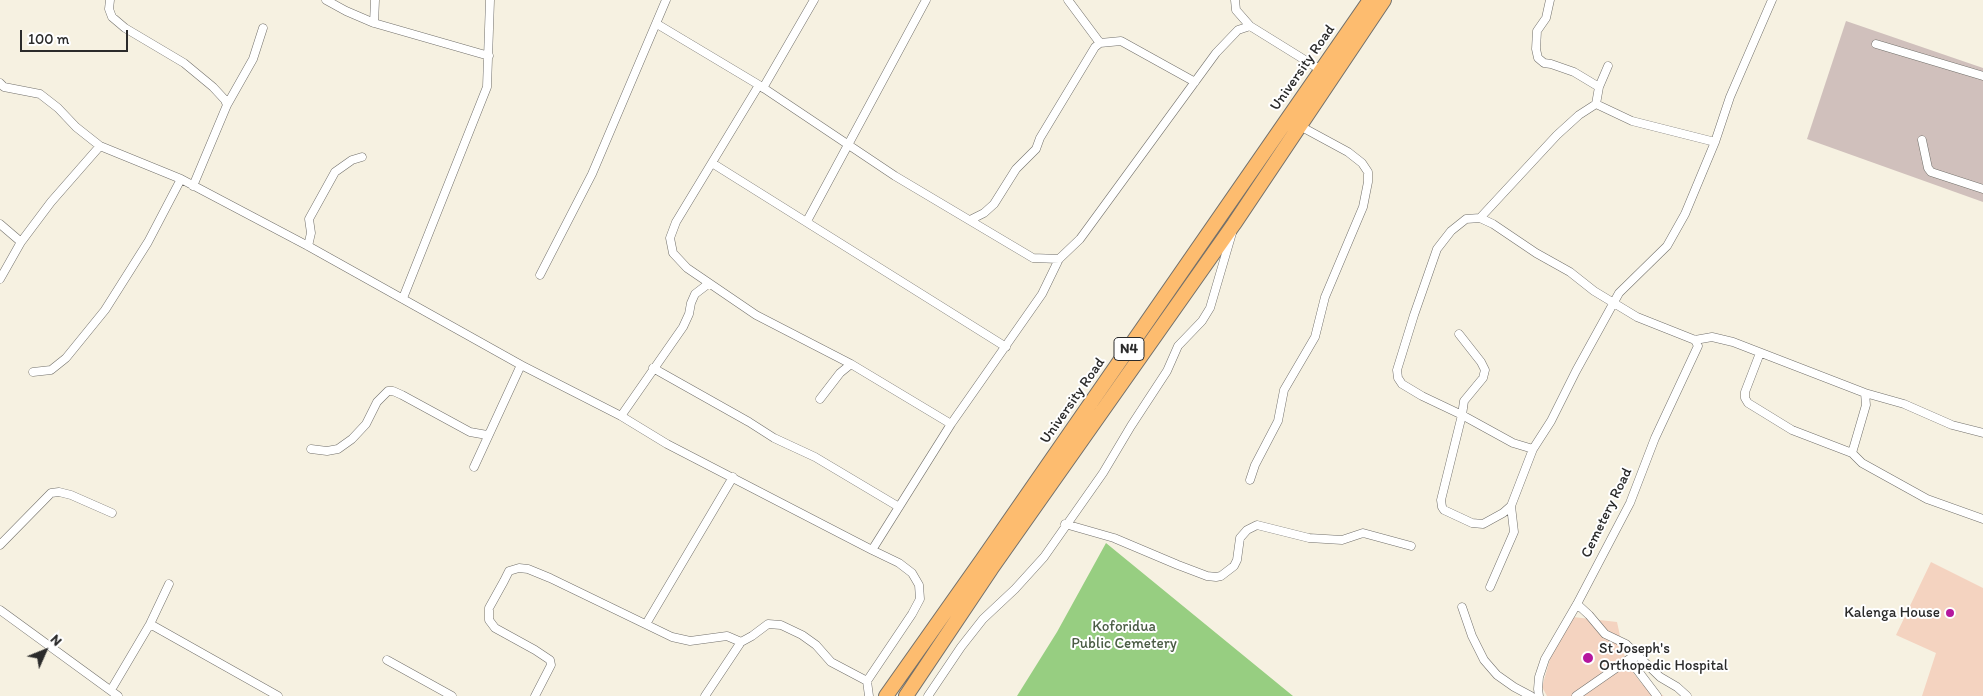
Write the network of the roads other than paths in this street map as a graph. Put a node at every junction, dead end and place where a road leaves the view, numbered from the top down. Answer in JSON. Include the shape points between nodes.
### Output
{"nodes":[{"id":1,"x":110,"y":0,"type":"edge"},
{"id":2,"x":326,"y":0,"type":"edge"},
{"id":3,"x":375,"y":0,"type":"edge"},
{"id":4,"x":490,"y":0,"type":"edge"},
{"id":5,"x":666,"y":0,"type":"edge"},
{"id":6,"x":814,"y":0,"type":"edge"},
{"id":7,"x":926,"y":0,"type":"edge"},
{"id":8,"x":1068,"y":0,"type":"edge"},
{"id":9,"x":1235,"y":0,"type":"edge"},
{"id":10,"x":1370,"y":0,"type":"edge"},
{"id":11,"x":1384,"y":0,"type":"edge"},
{"id":12,"x":1550,"y":0,"type":"edge"},
{"id":13,"x":1772,"y":0,"type":"edge"},
{"id":14,"x":374,"y":22,"type":"junction"},
{"id":15,"x":657,"y":24,"type":"junction"},
{"id":16,"x":1250,"y":26,"type":"junction"},
{"id":17,"x":262,"y":28,"type":"dead end"},
{"id":18,"x":1100,"y":43,"type":"junction"},
{"id":19,"x":1876,"y":44,"type":"dead end"},
{"id":20,"x":489,"y":56,"type":"junction"},
{"id":21,"x":1608,"y":66,"type":"dead end"},
{"id":22,"x":1321,"y":70,"type":"junction"},
{"id":23,"x":1983,"y":76,"type":"edge"},
{"id":24,"x":1195,"y":82,"type":"junction"},
{"id":25,"x":0,"y":83,"type":"edge"},
{"id":26,"x":761,"y":87,"type":"junction"},
{"id":27,"x":1599,"y":87,"type":"junction"},
{"id":28,"x":1596,"y":104,"type":"junction"},
{"id":29,"x":227,"y":105,"type":"junction"},
{"id":30,"x":1300,"y":126,"type":"junction"},
{"id":31,"x":1922,"y":140,"type":"dead end"},
{"id":32,"x":1715,"y":142,"type":"junction"},
{"id":33,"x":848,"y":143,"type":"junction"},
{"id":34,"x":100,"y":146,"type":"junction"},
{"id":35,"x":362,"y":157,"type":"dead end"},
{"id":36,"x":712,"y":164,"type":"junction"},
{"id":37,"x":181,"y":179,"type":"junction"},
{"id":38,"x":193,"y":186,"type":"junction"},
{"id":39,"x":1983,"y":189,"type":"edge"},
{"id":40,"x":1480,"y":218,"type":"junction"},
{"id":41,"x":970,"y":220,"type":"junction"},
{"id":42,"x":807,"y":221,"type":"junction"},
{"id":43,"x":0,"y":224,"type":"edge"},
{"id":44,"x":1234,"y":224,"type":"junction"},
{"id":45,"x":21,"y":242,"type":"junction"},
{"id":46,"x":308,"y":246,"type":"junction"},
{"id":47,"x":1059,"y":259,"type":"junction"},
{"id":48,"x":540,"y":275,"type":"dead end"},
{"id":49,"x":0,"y":279,"type":"edge"},
{"id":50,"x":708,"y":284,"type":"junction"},
{"id":51,"x":403,"y":298,"type":"junction"},
{"id":52,"x":1613,"y":302,"type":"junction"},
{"id":53,"x":1460,"y":334,"type":"dead end"},
{"id":54,"x":1695,"y":340,"type":"junction"},
{"id":55,"x":1006,"y":347,"type":"junction"},
{"id":56,"x":1760,"y":353,"type":"junction"},
{"id":57,"x":851,"y":364,"type":"junction"},
{"id":58,"x":521,"y":365,"type":"junction"},
{"id":59,"x":653,"y":368,"type":"junction"},
{"id":60,"x":33,"y":372,"type":"dead end"},
{"id":61,"x":1865,"y":393,"type":"junction"},
{"id":62,"x":820,"y":399,"type":"dead end"},
{"id":63,"x":1462,"y":415,"type":"junction"},
{"id":64,"x":622,"y":416,"type":"junction"},
{"id":65,"x":951,"y":424,"type":"junction"},
{"id":66,"x":1983,"y":433,"type":"edge"},
{"id":67,"x":487,"y":435,"type":"junction"},
{"id":68,"x":311,"y":450,"type":"dead end"},
{"id":69,"x":1533,"y":450,"type":"junction"},
{"id":70,"x":1852,"y":453,"type":"junction"},
{"id":71,"x":474,"y":467,"type":"dead end"},
{"id":72,"x":733,"y":477,"type":"junction"},
{"id":73,"x":1250,"y":480,"type":"dead end"},
{"id":74,"x":1511,"y":506,"type":"junction"},
{"id":75,"x":899,"y":507,"type":"junction"},
{"id":76,"x":112,"y":512,"type":"dead end"},
{"id":77,"x":1983,"y":519,"type":"edge"},
{"id":78,"x":1065,"y":524,"type":"junction"},
{"id":79,"x":0,"y":545,"type":"edge"},
{"id":80,"x":1411,"y":546,"type":"dead end"},
{"id":81,"x":872,"y":550,"type":"junction"},
{"id":82,"x":169,"y":584,"type":"dead end"},
{"id":83,"x":1490,"y":587,"type":"dead end"},
{"id":84,"x":1577,"y":604,"type":"junction"},
{"id":85,"x":1462,"y":607,"type":"dead end"},
{"id":86,"x":1,"y":614,"type":"edge"},
{"id":87,"x":150,"y":624,"type":"junction"},
{"id":88,"x":646,"y":624,"type":"junction"},
{"id":89,"x":741,"y":642,"type":"junction"},
{"id":90,"x":1635,"y":655,"type":"junction"},
{"id":91,"x":387,"y":660,"type":"dead end"},
{"id":92,"x":866,"y":681,"type":"junction"},
{"id":93,"x":111,"y":690,"type":"junction"},
{"id":94,"x":118,"y":696,"type":"edge"},
{"id":95,"x":278,"y":696,"type":"edge"},
{"id":96,"x":452,"y":696,"type":"edge"},
{"id":97,"x":535,"y":696,"type":"edge"},
{"id":98,"x":705,"y":696,"type":"edge"},
{"id":99,"x":869,"y":696,"type":"edge"},
{"id":100,"x":886,"y":696,"type":"edge"},
{"id":101,"x":906,"y":696,"type":"edge"},
{"id":102,"x":928,"y":696,"type":"edge"},
{"id":103,"x":1531,"y":696,"type":"edge"},
{"id":104,"x":1539,"y":696,"type":"edge"},
{"id":105,"x":1576,"y":696,"type":"edge"},
{"id":106,"x":1657,"y":696,"type":"edge"},
{"id":107,"x":1687,"y":696,"type":"edge"}],
"edges":[{"from":1,"to":29,"type":"street","via":[[112,17],[184,64],[213,87]]},
{"from":2,"to":14,"type":"street"},
{"from":3,"to":14,"type":"street"},
{"from":4,"to":20,"type":"street"},
{"from":5,"to":15,"type":"street"},
{"from":6,"to":26,"type":"street"},
{"from":7,"to":33,"type":"street"},
{"from":8,"to":18,"type":"street"},
{"from":9,"to":16,"type":"street","via":[[1236,10]]},
{"from":10,"to":22,"type":"highway","name":"University Road","number":"N4"},
{"from":11,"to":30,"type":"highway","name":"University Road","number":"N4"},
{"from":12,"to":27,"type":"street","via":[[1546,18],[1537,31],[1538,58],[1574,72]]},
{"from":13,"to":32,"type":"street"},
{"from":14,"to":20,"type":"street"},
{"from":15,"to":26,"type":"street"},
{"from":15,"to":48,"type":"street","via":[[592,174]]},
{"from":16,"to":22,"type":"street"},
{"from":16,"to":24,"type":"street","via":[[1238,30]]},
{"from":17,"to":29,"type":"street","via":[[253,59]]},
{"from":18,"to":24,"type":"street","via":[[1121,41]]},
{"from":18,"to":41,"type":"street","via":[[1040,138],[1036,150],[1016,170],[994,204]]},
{"from":19,"to":23,"type":"street"},
{"from":20,"to":51,"type":"street","via":[[487,87]]},
{"from":21,"to":27,"type":"street"},
{"from":22,"to":100,"type":"highway","name":"University Road","number":"N4"},
{"from":24,"to":47,"type":"street","via":[[1080,239]]},
{"from":25,"to":34,"type":"street","via":[[4,87],[40,94]]},
{"from":26,"to":33,"type":"street"},
{"from":26,"to":36,"type":"street"},
{"from":27,"to":28,"type":"street"},
{"from":28,"to":32,"type":"street","via":[[1632,121]]},
{"from":28,"to":40,"type":"street","via":[[1556,135]]},
{"from":29,"to":38,"type":"street"},
{"from":30,"to":44,"type":"highway","name":"University Road","number":"N4"},
{"from":30,"to":73,"type":"street","via":[[1362,163],[1368,172],[1368,182],[1363,208],[1325,297],[1315,337],[1284,390],[1278,421]]},
{"from":31,"to":39,"type":"street","via":[[1928,168],[1932,172]]},
{"from":32,"to":52,"type":"street","via":[[1668,246],[1630,280]]},
{"from":33,"to":41,"type":"street","via":[[895,176]]},
{"from":33,"to":42,"type":"street"},
{"from":34,"to":37,"type":"street"},
{"from":34,"to":45,"type":"street"},
{"from":35,"to":46,"type":"street","via":[[335,172],[309,219],[311,233]]},
{"from":36,"to":42,"type":"street"},
{"from":36,"to":50,"type":"street","via":[[676,222],[670,238],[673,253]]},
{"from":37,"to":38,"type":"street"},
{"from":37,"to":60,"type":"street","via":[[148,242],[106,310],[66,358],[51,370]]},
{"from":38,"to":46,"type":"street"},
{"from":40,"to":52,"type":"street"},
{"from":40,"to":63,"type":"street","via":[[1466,219],[1437,249],[1397,370],[1402,384]]},
{"from":41,"to":47,"type":"street","via":[[1033,258]]},
{"from":42,"to":55,"type":"street"},
{"from":43,"to":45,"type":"street"},
{"from":44,"to":78,"type":"street","via":[[1210,308],[1178,346],[1149,401],[1103,473]]},
{"from":44,"to":101,"type":"highway","name":"University Road","number":"N4","via":[[991,569]]},
{"from":45,"to":49,"type":"street"},
{"from":46,"to":51,"type":"street"},
{"from":47,"to":55,"type":"street","via":[[1042,294]]},
{"from":50,"to":57,"type":"street","via":[[756,315]]},
{"from":50,"to":59,"type":"street","via":[[695,294],[683,327]]},
{"from":51,"to":58,"type":"street"},
{"from":52,"to":54,"type":"street","via":[[1637,317]]},
{"from":52,"to":69,"type":"street"},
{"from":53,"to":63,"type":"street","via":[[1485,370],[1483,378],[1464,401]]},
{"from":54,"to":56,"type":"street","via":[[1712,338],[1734,342]]},
{"from":54,"to":84,"type":"street","name":"Cemetery Road","via":[[1698,346],[1630,504]]},
{"from":55,"to":65,"type":"street"},
{"from":56,"to":61,"type":"street"},
{"from":56,"to":70,"type":"street","via":[[1745,392],[1748,403],[1792,430]]},
{"from":57,"to":62,"type":"street"},
{"from":57,"to":65,"type":"street"},
{"from":58,"to":64,"type":"street"},
{"from":58,"to":67,"type":"street"},
{"from":59,"to":64,"type":"street"},
{"from":59,"to":75,"type":"street"},
{"from":61,"to":66,"type":"street"},
{"from":61,"to":70,"type":"street","via":[[1866,405]]},
{"from":63,"to":69,"type":"street","via":[[1513,443]]},
{"from":63,"to":74,"type":"street","via":[[1442,507],[1472,523],[1483,524]]},
{"from":64,"to":72,"type":"street","via":[[667,444]]},
{"from":65,"to":75,"type":"street"},
{"from":67,"to":68,"type":"street","via":[[470,432],[402,395],[388,391],[352,439],[327,452]]},
{"from":67,"to":71,"type":"street"},
{"from":69,"to":74,"type":"street"},
{"from":70,"to":77,"type":"street","via":[[1862,463],[1927,499]]},
{"from":72,"to":81,"type":"street"},
{"from":72,"to":88,"type":"street"},
{"from":74,"to":83,"type":"street","via":[[1514,532]]},
{"from":75,"to":81,"type":"street"},
{"from":76,"to":79,"type":"street","via":[[71,495],[51,493]]},
{"from":78,"to":80,"type":"street","via":[[1114,538],[1185,568],[1216,577],[1234,566],[1240,538],[1246,530],[1257,525],[1309,538],[1342,540],[1363,532]]},
{"from":78,"to":102,"type":"street","via":[[1044,557],[966,640]]},
{"from":81,"to":92,"type":"street","via":[[912,573],[919,585],[920,599]]},
{"from":82,"to":87,"type":"street"},
{"from":84,"to":90,"type":"street","via":[[1605,634],[1626,644]]},
{"from":84,"to":104,"type":"street","name":"Cemetery Road","via":[[1545,659],[1539,677]]},
{"from":85,"to":103,"type":"street","via":[[1484,660],[1497,675]]},
{"from":86,"to":93,"type":"street"},
{"from":87,"to":93,"type":"street"},
{"from":87,"to":95,"type":"street"},
{"from":88,"to":89,"type":"street","via":[[672,637],[690,641],[727,636]]},
{"from":88,"to":97,"type":"street","via":[[528,569],[510,571],[489,608],[489,620],[495,628],[550,660],[551,665]]},
{"from":89,"to":92,"type":"street","via":[[768,624],[780,625],[802,635],[831,662]]},
{"from":89,"to":98,"type":"street"},
{"from":90,"to":105,"type":"street"},
{"from":90,"to":106,"type":"street","via":[[1632,663]]},
{"from":90,"to":107,"type":"street"},
{"from":91,"to":96,"type":"street"},
{"from":92,"to":99,"type":"street"},
{"from":93,"to":94,"type":"street"}]}
